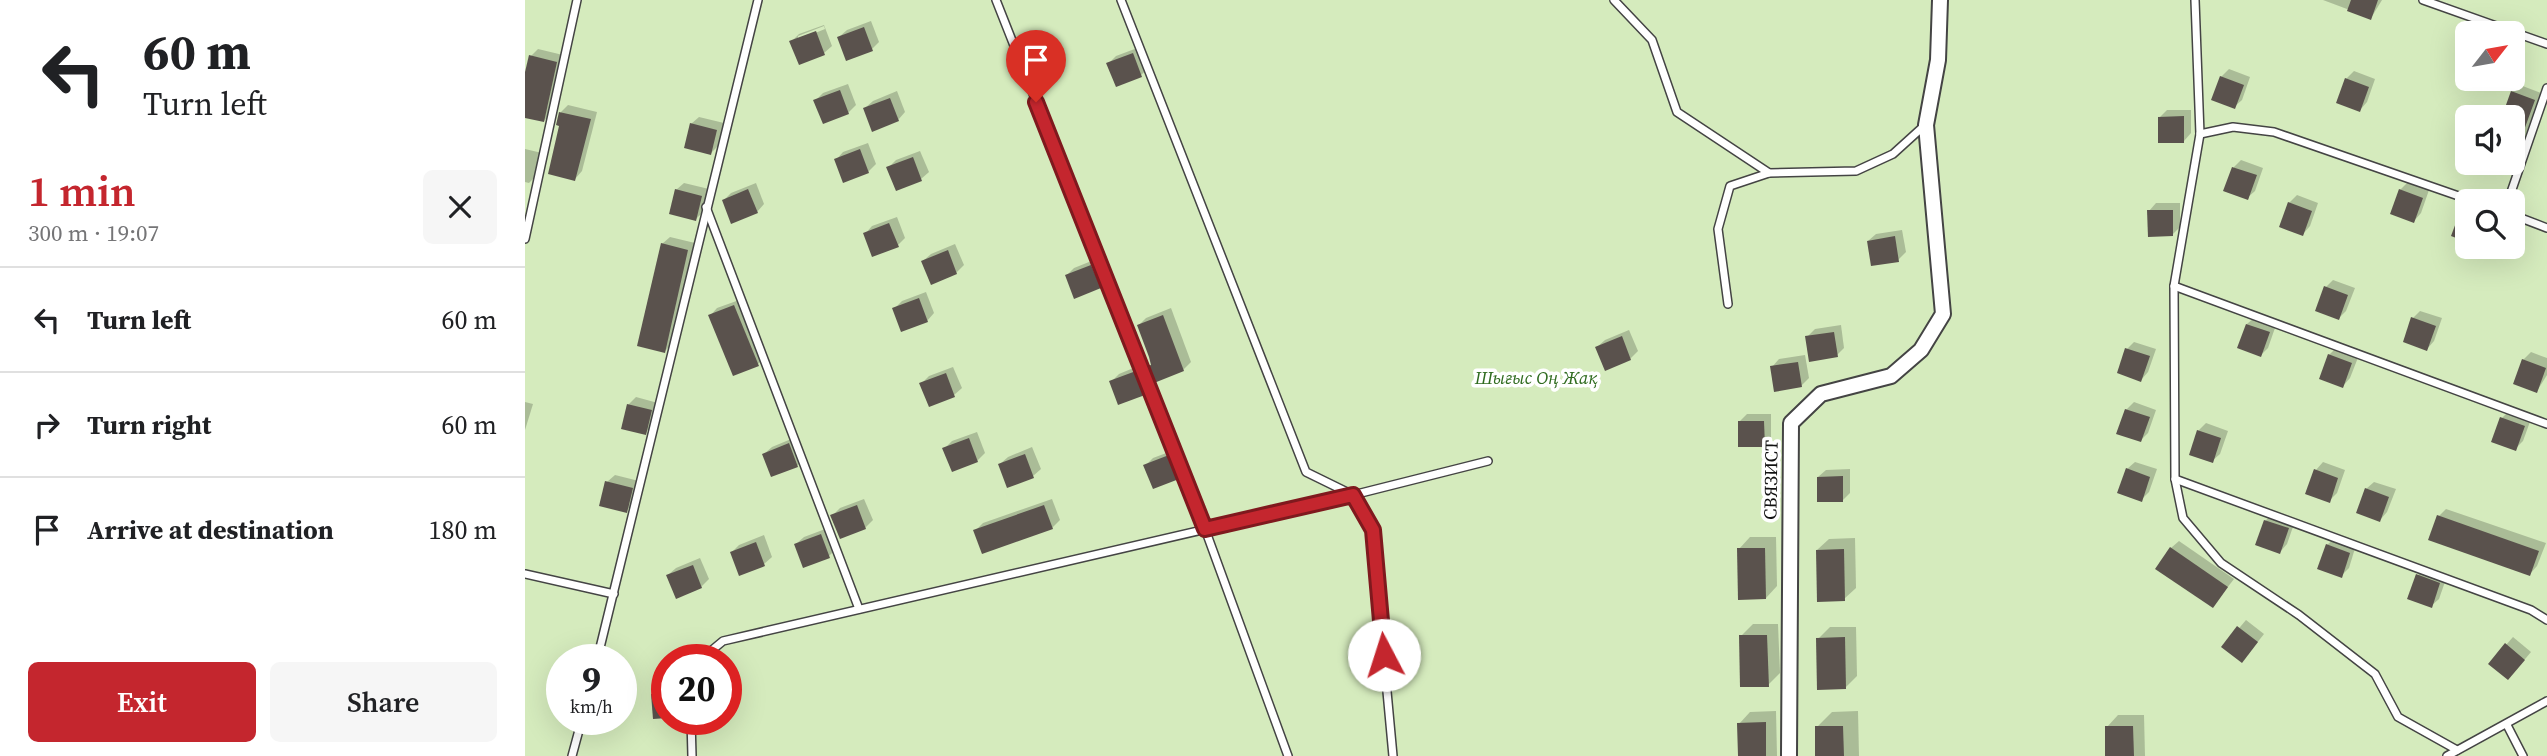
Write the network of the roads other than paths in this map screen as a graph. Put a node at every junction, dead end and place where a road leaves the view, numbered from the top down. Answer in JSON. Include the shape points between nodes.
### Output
{"nodes":[{"id":1,"x":577,"y":0,"type":"edge"},
{"id":2,"x":758,"y":0,"type":"edge"},
{"id":3,"x":996,"y":0,"type":"edge"},
{"id":4,"x":1121,"y":0,"type":"edge"},
{"id":5,"x":1614,"y":0,"type":"edge"},
{"id":6,"x":1940,"y":0,"type":"edge"},
{"id":7,"x":2195,"y":0,"type":"edge"},
{"id":8,"x":2423,"y":0,"type":"edge"},
{"id":9,"x":2547,"y":44,"type":"edge"},
{"id":10,"x":2547,"y":88,"type":"edge"},
{"id":11,"x":1926,"y":125,"type":"junction"},
{"id":12,"x":2200,"y":134,"type":"junction"},
{"id":13,"x":1769,"y":173,"type":"junction"},
{"id":14,"x":2512,"y":189,"type":"edge"},
{"id":15,"x":2455,"y":195,"type":"edge"},
{"id":16,"x":705,"y":207,"type":"junction"},
{"id":17,"x":2525,"y":220,"type":"edge"},
{"id":18,"x":2547,"y":228,"type":"edge"},
{"id":19,"x":525,"y":239,"type":"edge"},
{"id":20,"x":2174,"y":286,"type":"junction"},
{"id":21,"x":1728,"y":304,"type":"dead end"},
{"id":22,"x":2547,"y":424,"type":"edge"},
{"id":23,"x":1488,"y":461,"type":"dead end"},
{"id":24,"x":2175,"y":480,"type":"junction"},
{"id":25,"x":1353,"y":495,"type":"junction"},
{"id":26,"x":1205,"y":529,"type":"junction"},
{"id":27,"x":525,"y":574,"type":"edge"},
{"id":28,"x":614,"y":594,"type":"junction"},
{"id":29,"x":859,"y":609,"type":"junction"},
{"id":30,"x":2547,"y":620,"type":"edge"},
{"id":31,"x":601,"y":644,"type":"edge"},
{"id":32,"x":719,"y":644,"type":"edge"},
{"id":33,"x":2547,"y":701,"type":"edge"},
{"id":34,"x":2507,"y":725,"type":"junction"},
{"id":35,"x":578,"y":735,"type":"edge"},
{"id":36,"x":691,"y":735,"type":"edge"},
{"id":37,"x":2457,"y":750,"type":"junction"},
{"id":38,"x":572,"y":756,"type":"edge"},
{"id":39,"x":692,"y":756,"type":"edge"},
{"id":40,"x":1288,"y":756,"type":"edge"},
{"id":41,"x":1393,"y":756,"type":"edge"},
{"id":42,"x":1789,"y":756,"type":"edge"},
{"id":43,"x":2447,"y":756,"type":"edge"},
{"id":44,"x":2523,"y":756,"type":"edge"}],
"edges":[{"from":1,"to":19,"type":"lane"},
{"from":2,"to":16,"type":"lane"},
{"from":3,"to":26,"type":"lane"},
{"from":4,"to":25,"type":"lane","via":[[1306,472]]},
{"from":5,"to":13,"type":"lane","via":[[1652,40],[1678,112]]},
{"from":6,"to":11,"type":"street","name":"СВЯЗИСТ","via":[[1938,60]]},
{"from":7,"to":12,"type":"lane"},
{"from":8,"to":9,"type":"lane"},
{"from":10,"to":14,"type":"lane"},
{"from":11,"to":13,"type":"lane","via":[[1893,154],[1856,171]]},
{"from":11,"to":42,"type":"street","name":"СВЯЗИСТ","via":[[1943,314],[1921,351],[1891,376],[1821,394],[1791,423]]},
{"from":12,"to":15,"type":"lane","via":[[2233,127],[2274,132]]},
{"from":12,"to":20,"type":"lane"},
{"from":13,"to":21,"type":"lane","via":[[1730,186],[1718,229]]},
{"from":16,"to":28,"type":"lane"},
{"from":16,"to":29,"type":"lane"},
{"from":17,"to":18,"type":"lane"},
{"from":20,"to":22,"type":"lane"},
{"from":20,"to":24,"type":"lane"},
{"from":23,"to":25,"type":"lane"},
{"from":24,"to":30,"type":"lane","via":[[2531,610]]},
{"from":24,"to":37,"type":"lane","via":[[2183,518],[2221,563],[2375,674],[2398,717]]},
{"from":25,"to":26,"type":"lane"},
{"from":25,"to":41,"type":"lane","via":[[1373,530]]},
{"from":26,"to":29,"type":"lane"},
{"from":26,"to":40,"type":"lane"},
{"from":27,"to":28,"type":"lane"},
{"from":28,"to":31,"type":"lane"},
{"from":29,"to":32,"type":"lane"},
{"from":33,"to":34,"type":"lane"},
{"from":34,"to":37,"type":"lane"},
{"from":34,"to":44,"type":"lane"},
{"from":35,"to":38,"type":"lane"},
{"from":36,"to":39,"type":"lane"},
{"from":37,"to":43,"type":"lane"}]}
